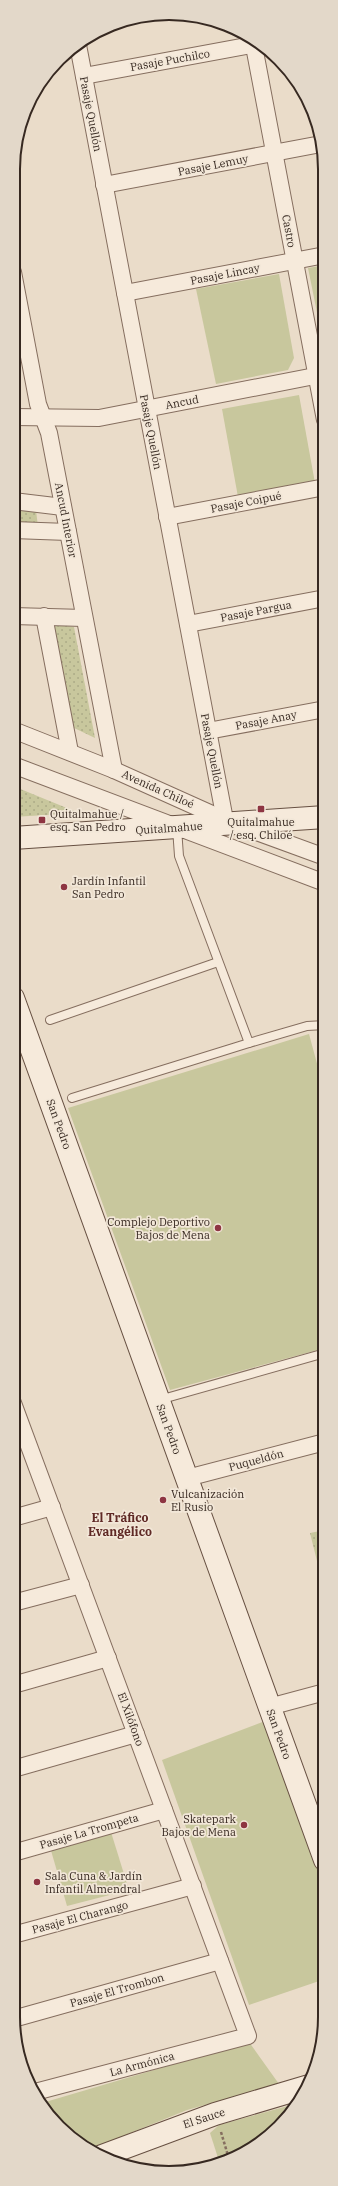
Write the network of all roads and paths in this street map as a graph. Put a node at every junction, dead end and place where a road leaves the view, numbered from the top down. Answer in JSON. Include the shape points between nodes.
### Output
{"nodes":[{"id":1,"x":250,"y":44,"type":"edge"},
{"id":2,"x":256,"y":48,"type":"edge"},
{"id":3,"x":79,"y":50,"type":"edge"},
{"id":4,"x":84,"y":76,"type":"junction"},
{"id":5,"x":316,"y":145,"type":"edge"},
{"id":6,"x":274,"y":153,"type":"junction"},
{"id":7,"x":104,"y":185,"type":"junction"},
{"id":8,"x":318,"y":256,"type":"edge"},
{"id":9,"x":295,"y":260,"type":"junction"},
{"id":10,"x":125,"y":293,"type":"junction"},
{"id":11,"x":20,"y":309,"type":"edge"},
{"id":12,"x":318,"y":366,"type":"edge"},
{"id":13,"x":318,"y":375,"type":"edge"},
{"id":14,"x":147,"y":409,"type":"junction"},
{"id":15,"x":20,"y":417,"type":"edge"},
{"id":16,"x":44,"y":419,"type":"junction"},
{"id":17,"x":318,"y":488,"type":"edge"},
{"id":18,"x":20,"y":502,"type":"edge"},
{"id":19,"x":63,"y":507,"type":"junction"},
{"id":20,"x":167,"y":517,"type":"junction"},
{"id":21,"x":20,"y":530,"type":"edge"},
{"id":22,"x":68,"y":532,"type":"junction"},
{"id":23,"x":318,"y":599,"type":"edge"},
{"id":24,"x":20,"y":616,"type":"edge"},
{"id":25,"x":44,"y":616,"type":"junction"},
{"id":26,"x":84,"y":618,"type":"junction"},
{"id":27,"x":188,"y":624,"type":"junction"},
{"id":28,"x":318,"y":710,"type":"edge"},
{"id":29,"x":208,"y":730,"type":"junction"},
{"id":30,"x":20,"y":733,"type":"edge"},
{"id":31,"x":70,"y":752,"type":"junction"},
{"id":32,"x":20,"y":768,"type":"edge"},
{"id":33,"x":114,"y":770,"type":"junction"},
{"id":34,"x":318,"y":817,"type":"edge"},
{"id":35,"x":229,"y":821,"type":"junction"},
{"id":36,"x":176,"y":828,"type":"junction"},
{"id":37,"x":20,"y":838,"type":"edge"},
{"id":38,"x":318,"y":854,"type":"edge"},
{"id":39,"x":318,"y":880,"type":"edge"},
{"id":40,"x":218,"y":962,"type":"junction"},
{"id":41,"x":20,"y":1017,"type":"edge"},
{"id":42,"x":50,"y":1020,"type":"dead end"},
{"id":43,"x":318,"y":1025,"type":"edge"},
{"id":44,"x":249,"y":1043,"type":"junction"},
{"id":45,"x":72,"y":1098,"type":"dead end"},
{"id":46,"x":318,"y":1355,"type":"edge"},
{"id":47,"x":159,"y":1400,"type":"junction"},
{"id":48,"x":20,"y":1436,"type":"edge"},
{"id":49,"x":318,"y":1444,"type":"edge"},
{"id":50,"x":187,"y":1478,"type":"junction"},
{"id":51,"x":52,"y":1507,"type":"junction"},
{"id":52,"x":20,"y":1516,"type":"edge"},
{"id":53,"x":81,"y":1584,"type":"junction"},
{"id":54,"x":20,"y":1601,"type":"edge"},
{"id":55,"x":108,"y":1658,"type":"junction"},
{"id":56,"x":20,"y":1683,"type":"edge"},
{"id":57,"x":318,"y":1694,"type":"edge"},
{"id":58,"x":269,"y":1707,"type":"junction"},
{"id":59,"x":136,"y":1734,"type":"junction"},
{"id":60,"x":20,"y":1767,"type":"edge"},
{"id":61,"x":164,"y":1810,"type":"junction"},
{"id":62,"x":318,"y":1841,"type":"edge"},
{"id":63,"x":20,"y":1851,"type":"edge"},
{"id":64,"x":193,"y":1886,"type":"junction"},
{"id":65,"x":20,"y":1933,"type":"edge"},
{"id":66,"x":220,"y":1961,"type":"junction"},
{"id":67,"x":20,"y":2017,"type":"edge"},
{"id":68,"x":248,"y":2036,"type":"joint"},
{"id":69,"x":300,"y":2089,"type":"edge"},
{"id":70,"x":39,"y":2091,"type":"edge"},
{"id":71,"x":215,"y":2114,"type":"junction"},
{"id":72,"x":109,"y":2154,"type":"edge"},
{"id":73,"x":228,"y":2154,"type":"edge"}],
"edges":[{"from":1,"to":4,"type":"street","name":"Pasaje Puchilco"},
{"from":2,"to":6,"type":"street","name":"Castro"},
{"from":3,"to":4,"type":"street","name":"Pasaje Quellón"},
{"from":4,"to":7,"type":"street","name":"Pasaje Quellón"},
{"from":5,"to":6,"type":"street","name":"Pasaje Lemuy"},
{"from":6,"to":7,"type":"street","name":"Pasaje Lemuy"},
{"from":6,"to":9,"type":"street","name":"Castro"},
{"from":7,"to":10,"type":"street","name":"Pasaje Quellón"},
{"from":8,"to":9,"type":"street","name":"Pasaje Lincay"},
{"from":9,"to":10,"type":"street","name":"Pasaje Lincay"},
{"from":9,"to":12,"type":"street","name":"Castro"},
{"from":10,"to":14,"type":"street","name":"Pasaje Quellón"},
{"from":11,"to":16,"type":"street","name":"Ancud Interior","via":[[38,404]]},
{"from":13,"to":14,"type":"street","name":"Ancud"},
{"from":14,"to":16,"type":"street","name":"Ancud","via":[[99,418]]},
{"from":14,"to":20,"type":"street","name":"Pasaje Quellón"},
{"from":15,"to":16,"type":"street","name":"Ancud"},
{"from":16,"to":19,"type":"street","name":"Ancud Interior"},
{"from":17,"to":20,"type":"street","name":"Pasaje Coipué"},
{"from":18,"to":19,"type":"street"},
{"from":19,"to":22,"type":"street","name":"Ancud Interior"},
{"from":20,"to":27,"type":"street","name":"Pasaje Quellón"},
{"from":21,"to":22,"type":"street"},
{"from":22,"to":26,"type":"street","name":"Ancud Interior"},
{"from":23,"to":27,"type":"street","name":"Pasaje Pargua"},
{"from":24,"to":25,"type":"street"},
{"from":25,"to":26,"type":"street"},
{"from":25,"to":31,"type":"street"},
{"from":26,"to":33,"type":"street","name":"Ancud Interior"},
{"from":27,"to":29,"type":"street","name":"Pasaje Quellón"},
{"from":28,"to":29,"type":"street","name":"Pasaje Anay"},
{"from":29,"to":35,"type":"street","name":"Pasaje Quellón"},
{"from":30,"to":31,"type":"street","name":"Avenida Chiloé"},
{"from":31,"to":33,"type":"street","name":"Avenida Chiloé"},
{"from":32,"to":36,"type":"street"},
{"from":33,"to":35,"type":"street","name":"Avenida Chiloé"},
{"from":34,"to":35,"type":"street","name":"Quitalmahue"},
{"from":35,"to":36,"type":"street","name":"Quitalmahue"},
{"from":35,"to":38,"type":"street","name":"Avenida Chiloé"},
{"from":36,"to":37,"type":"street","name":"Quitalmahue"},
{"from":36,"to":39,"type":"street"},
{"from":36,"to":40,"type":"lane","via":[[179,856]]},
{"from":40,"to":42,"type":"lane"},
{"from":40,"to":44,"type":"lane"},
{"from":41,"to":47,"type":"street","name":"San Pedro"},
{"from":43,"to":44,"type":"lane","via":[[307,1026]]},
{"from":44,"to":45,"type":"lane"},
{"from":46,"to":47,"type":"lane"},
{"from":47,"to":50,"type":"street","name":"San Pedro"},
{"from":48,"to":51,"type":"street","name":"El Xilófono"},
{"from":49,"to":50,"type":"street","name":"Puqueldón"},
{"from":50,"to":58,"type":"street","name":"San Pedro"},
{"from":51,"to":52,"type":"street"},
{"from":51,"to":53,"type":"street","name":"El Xilófono"},
{"from":53,"to":54,"type":"street"},
{"from":53,"to":55,"type":"street","name":"El Xilófono"},
{"from":55,"to":56,"type":"street"},
{"from":55,"to":59,"type":"street","name":"El Xilófono"},
{"from":57,"to":58,"type":"street"},
{"from":58,"to":62,"type":"street","name":"San Pedro"},
{"from":59,"to":60,"type":"street"},
{"from":59,"to":61,"type":"street","name":"El Xilófono"},
{"from":61,"to":63,"type":"street","name":"Pasaje La Trompeta"},
{"from":61,"to":64,"type":"street","name":"El Xilófono"},
{"from":64,"to":65,"type":"street","name":"Pasaje El Charango"},
{"from":64,"to":66,"type":"street","name":"El Xilófono"},
{"from":66,"to":67,"type":"street","name":"Pasaje El Trombon"},
{"from":66,"to":68,"type":"street","name":"El Xilófono"},
{"from":68,"to":70,"type":"street","name":"La Armónica"},
{"from":69,"to":71,"type":"street","name":"El Sauce"},
{"from":71,"to":72,"type":"street","name":"El Sauce"},
{"from":71,"to":73,"type":"path"}]}
